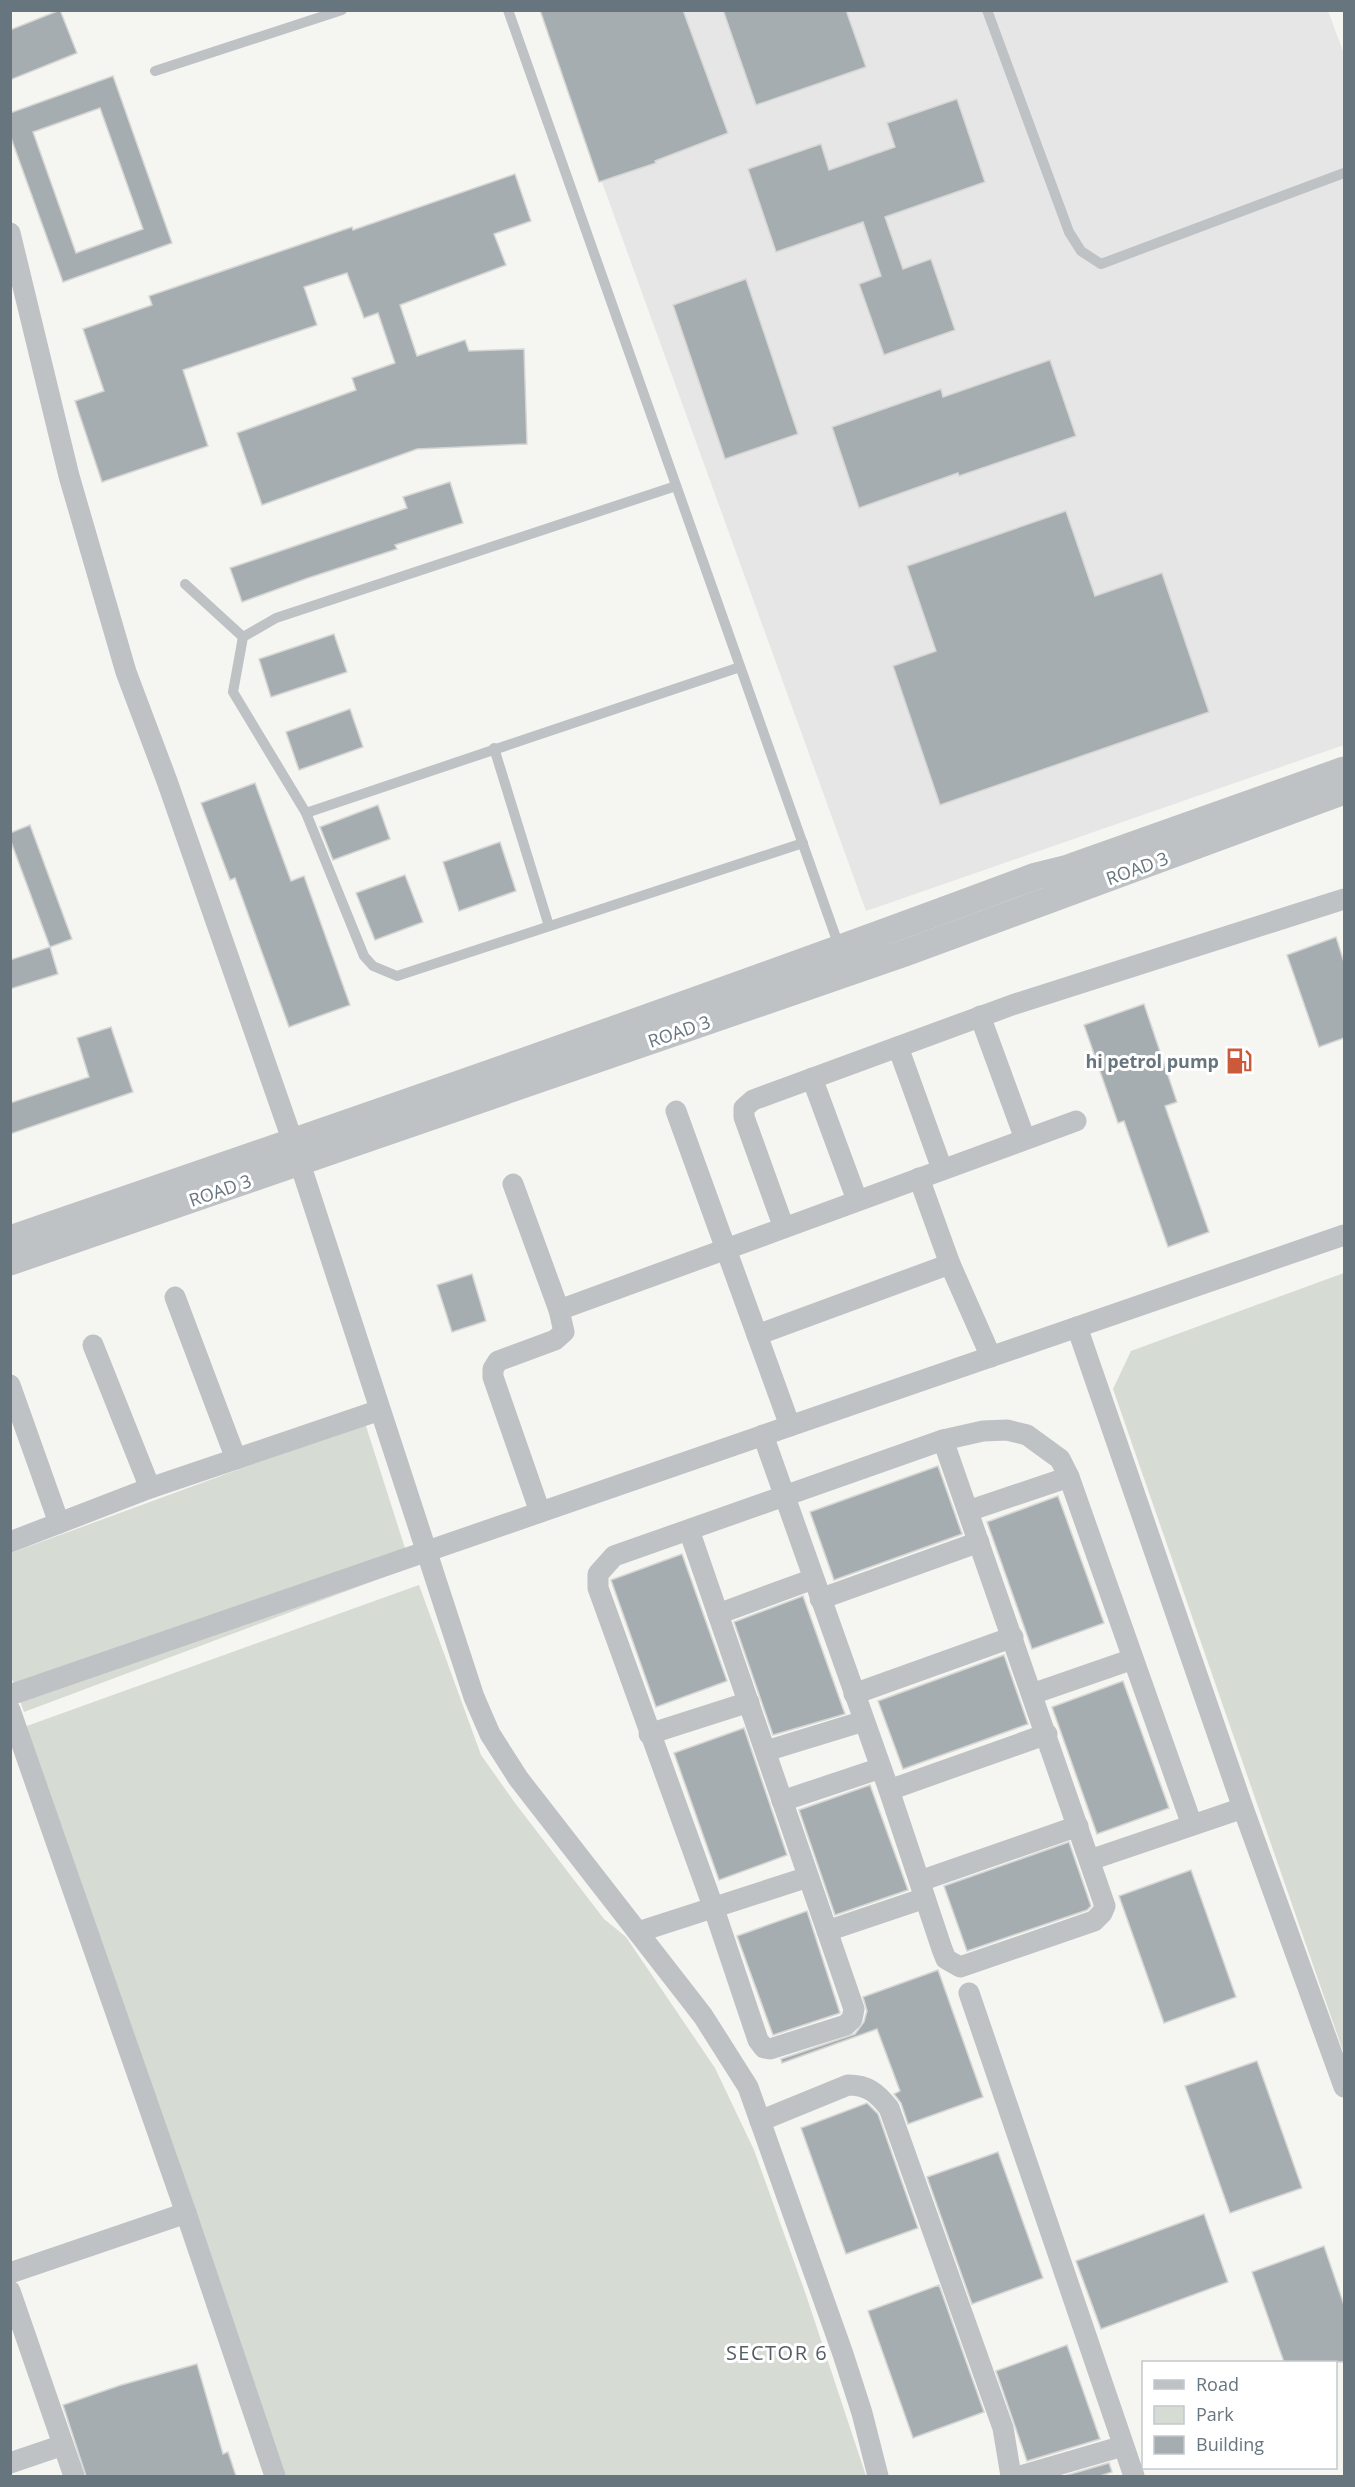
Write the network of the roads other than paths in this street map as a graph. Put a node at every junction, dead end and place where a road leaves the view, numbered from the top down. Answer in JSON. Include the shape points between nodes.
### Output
{"nodes":[{"id":1,"x":342,"y":10,"type":"edge"},
{"id":2,"x":508,"y":10,"type":"edge"},
{"id":3,"x":987,"y":10,"type":"edge"},
{"id":4,"x":155,"y":71,"type":"dead end"},
{"id":5,"x":1344,"y":173,"type":"edge"},
{"id":6,"x":11,"y":238,"type":"edge"},
{"id":7,"x":676,"y":486,"type":"junction"},
{"id":8,"x":185,"y":584,"type":"dead end"},
{"id":9,"x":243,"y":637,"type":"junction"},
{"id":10,"x":740,"y":667,"type":"junction"},
{"id":11,"x":494,"y":748,"type":"junction"},
{"id":12,"x":1344,"y":770,"type":"edge"},
{"id":13,"x":1344,"y":791,"type":"edge"},
{"id":14,"x":306,"y":813,"type":"junction"},
{"id":15,"x":803,"y":843,"type":"junction"},
{"id":16,"x":1344,"y":899,"type":"edge"},
{"id":17,"x":549,"y":926,"type":"junction"},
{"id":18,"x":845,"y":960,"type":"junction"},
{"id":19,"x":980,"y":1016,"type":"junction"},
{"id":20,"x":898,"y":1047,"type":"junction"},
{"id":21,"x":812,"y":1078,"type":"junction"},
{"id":22,"x":676,"y":1111,"type":"dead end"},
{"id":23,"x":1076,"y":1121,"type":"dead end"},
{"id":24,"x":1025,"y":1139,"type":"junction"},
{"id":25,"x":296,"y":1152,"type":"junction"},
{"id":26,"x":942,"y":1169,"type":"junction"},
{"id":27,"x":919,"y":1178,"type":"junction"},
{"id":28,"x":513,"y":1184,"type":"dead end"},
{"id":29,"x":857,"y":1200,"type":"junction"},
{"id":30,"x":784,"y":1228,"type":"junction"},
{"id":31,"x":1344,"y":1235,"type":"edge"},
{"id":32,"x":10,"y":1239,"type":"edge"},
{"id":33,"x":725,"y":1249,"type":"junction"},
{"id":34,"x":10,"y":1262,"type":"edge"},
{"id":35,"x":950,"y":1264,"type":"junction"},
{"id":36,"x":176,"y":1297,"type":"dead end"},
{"id":37,"x":559,"y":1310,"type":"junction"},
{"id":38,"x":1077,"y":1327,"type":"junction"},
{"id":39,"x":757,"y":1335,"type":"junction"},
{"id":40,"x":93,"y":1345,"type":"dead end"},
{"id":41,"x":991,"y":1357,"type":"junction"},
{"id":42,"x":10,"y":1385,"type":"edge"},
{"id":43,"x":380,"y":1410,"type":"junction"},
{"id":44,"x":790,"y":1426,"type":"junction"},
{"id":45,"x":763,"y":1435,"type":"junction"},
{"id":46,"x":944,"y":1440,"type":"junction"},
{"id":47,"x":236,"y":1459,"type":"junction"},
{"id":48,"x":1069,"y":1477,"type":"junction"},
{"id":49,"x":150,"y":1488,"type":"junction"},
{"id":50,"x":783,"y":1497,"type":"junction"},
{"id":51,"x":968,"y":1511,"type":"junction"},
{"id":52,"x":540,"y":1512,"type":"junction"},
{"id":53,"x":59,"y":1523,"type":"junction"},
{"id":54,"x":689,"y":1530,"type":"junction"},
{"id":55,"x":10,"y":1542,"type":"edge"},
{"id":56,"x":979,"y":1542,"type":"junction"},
{"id":57,"x":427,"y":1551,"type":"junction"},
{"id":58,"x":813,"y":1579,"type":"junction"},
{"id":59,"x":820,"y":1599,"type":"junction"},
{"id":60,"x":718,"y":1614,"type":"junction"},
{"id":61,"x":1012,"y":1637,"type":"junction"},
{"id":62,"x":1133,"y":1659,"type":"junction"},
{"id":63,"x":854,"y":1694,"type":"junction"},
{"id":64,"x":1032,"y":1694,"type":"junction"},
{"id":65,"x":10,"y":1695,"type":"edge"},
{"id":66,"x":749,"y":1702,"type":"junction"},
{"id":67,"x":10,"y":1710,"type":"edge"},
{"id":68,"x":864,"y":1721,"type":"junction"},
{"id":69,"x":649,"y":1734,"type":"junction"},
{"id":70,"x":1047,"y":1734,"type":"junction"},
{"id":71,"x":766,"y":1751,"type":"junction"},
{"id":72,"x":881,"y":1768,"type":"junction"},
{"id":73,"x":889,"y":1790,"type":"junction"},
{"id":74,"x":782,"y":1801,"type":"junction"},
{"id":75,"x":1243,"y":1808,"type":"junction"},
{"id":76,"x":1192,"y":1825,"type":"junction"},
{"id":77,"x":1078,"y":1826,"type":"junction"},
{"id":78,"x":1090,"y":1860,"type":"junction"},
{"id":79,"x":808,"y":1877,"type":"junction"},
{"id":80,"x":922,"y":1890,"type":"junction"},
{"id":81,"x":714,"y":1909,"type":"junction"},
{"id":82,"x":827,"y":1931,"type":"junction"},
{"id":83,"x":638,"y":1932,"type":"junction"},
{"id":84,"x":969,"y":1993,"type":"dead end"},
{"id":85,"x":1344,"y":2087,"type":"edge"},
{"id":86,"x":760,"y":2121,"type":"junction"},
{"id":87,"x":186,"y":2213,"type":"junction"},
{"id":88,"x":10,"y":2273,"type":"edge"},
{"id":89,"x":10,"y":2291,"type":"edge"},
{"id":90,"x":63,"y":2445,"type":"junction"},
{"id":91,"x":1123,"y":2446,"type":"junction"},
{"id":92,"x":10,"y":2463,"type":"edge"},
{"id":93,"x":74,"y":2476,"type":"edge"},
{"id":94,"x":275,"y":2476,"type":"edge"},
{"id":95,"x":878,"y":2476,"type":"edge"},
{"id":96,"x":1011,"y":2476,"type":"edge"},
{"id":97,"x":1020,"y":2476,"type":"edge"},
{"id":98,"x":1134,"y":2476,"type":"edge"}],
"edges":[{"from":1,"to":4,"type":"lane"},
{"from":2,"to":7,"type":"lane"},
{"from":3,"to":5,"type":"lane","via":[[1069,232],[1081,251],[1101,264]]},
{"from":6,"to":25,"type":"street","via":[[69,476],[126,672]]},
{"from":7,"to":9,"type":"lane","via":[[276,618]]},
{"from":7,"to":10,"type":"lane"},
{"from":8,"to":9,"type":"lane"},
{"from":9,"to":14,"type":"lane","via":[[233,692]]},
{"from":10,"to":11,"type":"lane"},
{"from":10,"to":15,"type":"lane"},
{"from":11,"to":14,"type":"lane"},
{"from":11,"to":17,"type":"lane"},
{"from":12,"to":18,"type":"street","name":"ROAD 3","via":[[1036,876]]},
{"from":13,"to":18,"type":"street","name":"ROAD 3","via":[[1028,909]]},
{"from":14,"to":17,"type":"lane","via":[[364,956],[386,972],[398,976]]},
{"from":15,"to":17,"type":"lane"},
{"from":15,"to":18,"type":"lane"},
{"from":16,"to":19,"type":"street"},
{"from":18,"to":25,"type":"street","name":"ROAD 3"},
{"from":19,"to":20,"type":"street"},
{"from":19,"to":24,"type":"street"},
{"from":20,"to":21,"type":"street"},
{"from":20,"to":26,"type":"street"},
{"from":21,"to":29,"type":"street"},
{"from":21,"to":30,"type":"street","via":[[753,1100],[744,1108],[744,1118]]},
{"from":22,"to":33,"type":"street"},
{"from":23,"to":24,"type":"street"},
{"from":24,"to":26,"type":"street"},
{"from":25,"to":32,"type":"street","name":"ROAD 3"},
{"from":25,"to":34,"type":"street","name":"ROAD 3"},
{"from":25,"to":43,"type":"street"},
{"from":26,"to":27,"type":"street"},
{"from":27,"to":29,"type":"street"},
{"from":27,"to":35,"type":"street"},
{"from":28,"to":37,"type":"street"},
{"from":29,"to":30,"type":"street"},
{"from":30,"to":33,"type":"street"},
{"from":31,"to":38,"type":"street"},
{"from":33,"to":37,"type":"street"},
{"from":33,"to":39,"type":"street"},
{"from":35,"to":39,"type":"street"},
{"from":35,"to":41,"type":"street"},
{"from":36,"to":47,"type":"street"},
{"from":37,"to":52,"type":"street","via":[[564,1332],[555,1340],[498,1361],[493,1369]]},
{"from":38,"to":41,"type":"street"},
{"from":38,"to":75,"type":"street"},
{"from":39,"to":44,"type":"street"},
{"from":40,"to":49,"type":"street"},
{"from":41,"to":44,"type":"street"},
{"from":42,"to":53,"type":"street"},
{"from":43,"to":47,"type":"street"},
{"from":43,"to":57,"type":"street"},
{"from":44,"to":45,"type":"street"},
{"from":45,"to":50,"type":"street"},
{"from":45,"to":52,"type":"street"},
{"from":46,"to":48,"type":"street","via":[[983,1431],[1007,1430],[1027,1435],[1060,1460]]},
{"from":46,"to":50,"type":"street"},
{"from":46,"to":51,"type":"street"},
{"from":47,"to":49,"type":"street"},
{"from":48,"to":51,"type":"street"},
{"from":48,"to":62,"type":"street"},
{"from":49,"to":53,"type":"street"},
{"from":50,"to":54,"type":"street"},
{"from":50,"to":58,"type":"street"},
{"from":51,"to":56,"type":"street"},
{"from":52,"to":57,"type":"street"},
{"from":53,"to":55,"type":"street"},
{"from":54,"to":60,"type":"street"},
{"from":54,"to":69,"type":"street","via":[[614,1557],[598,1574],[598,1588]]},
{"from":56,"to":59,"type":"street"},
{"from":56,"to":61,"type":"street"},
{"from":57,"to":65,"type":"street"},
{"from":57,"to":83,"type":"street","via":[[474,1697],[490,1734],[518,1778]]},
{"from":58,"to":59,"type":"street"},
{"from":58,"to":60,"type":"street"},
{"from":59,"to":63,"type":"street"},
{"from":60,"to":66,"type":"street"},
{"from":61,"to":63,"type":"street"},
{"from":61,"to":64,"type":"street"},
{"from":62,"to":64,"type":"street"},
{"from":62,"to":76,"type":"street"},
{"from":63,"to":68,"type":"street"},
{"from":64,"to":70,"type":"street"},
{"from":66,"to":69,"type":"street"},
{"from":66,"to":71,"type":"street"},
{"from":67,"to":87,"type":"street"},
{"from":68,"to":71,"type":"street"},
{"from":68,"to":72,"type":"street"},
{"from":69,"to":81,"type":"street"},
{"from":70,"to":73,"type":"street"},
{"from":70,"to":77,"type":"street"},
{"from":71,"to":74,"type":"street"},
{"from":72,"to":73,"type":"street"},
{"from":72,"to":74,"type":"street"},
{"from":73,"to":80,"type":"street"},
{"from":74,"to":79,"type":"street"},
{"from":75,"to":76,"type":"street"},
{"from":75,"to":85,"type":"street"},
{"from":76,"to":78,"type":"street"},
{"from":77,"to":78,"type":"street"},
{"from":77,"to":80,"type":"street"},
{"from":78,"to":80,"type":"street","via":[[1105,1906],[1094,1921],[960,1967],[946,1959]]},
{"from":79,"to":81,"type":"street"},
{"from":79,"to":82,"type":"street"},
{"from":80,"to":82,"type":"street"},
{"from":81,"to":82,"type":"street","via":[[764,2048],[846,2025],[852,2019],[854,2009]]},
{"from":81,"to":83,"type":"street"},
{"from":83,"to":86,"type":"street","via":[[724,2045],[748,2086]]},
{"from":84,"to":91,"type":"street"},
{"from":86,"to":95,"type":"street","via":[[856,2393]]},
{"from":86,"to":96,"type":"street","via":[[848,2085],[862,2085],[877,2093],[889,2109],[1003,2428]]},
{"from":87,"to":88,"type":"street"},
{"from":87,"to":94,"type":"street"},
{"from":89,"to":90,"type":"street"},
{"from":90,"to":92,"type":"street"},
{"from":90,"to":93,"type":"street"},
{"from":91,"to":97,"type":"street"},
{"from":91,"to":98,"type":"street"}]}
